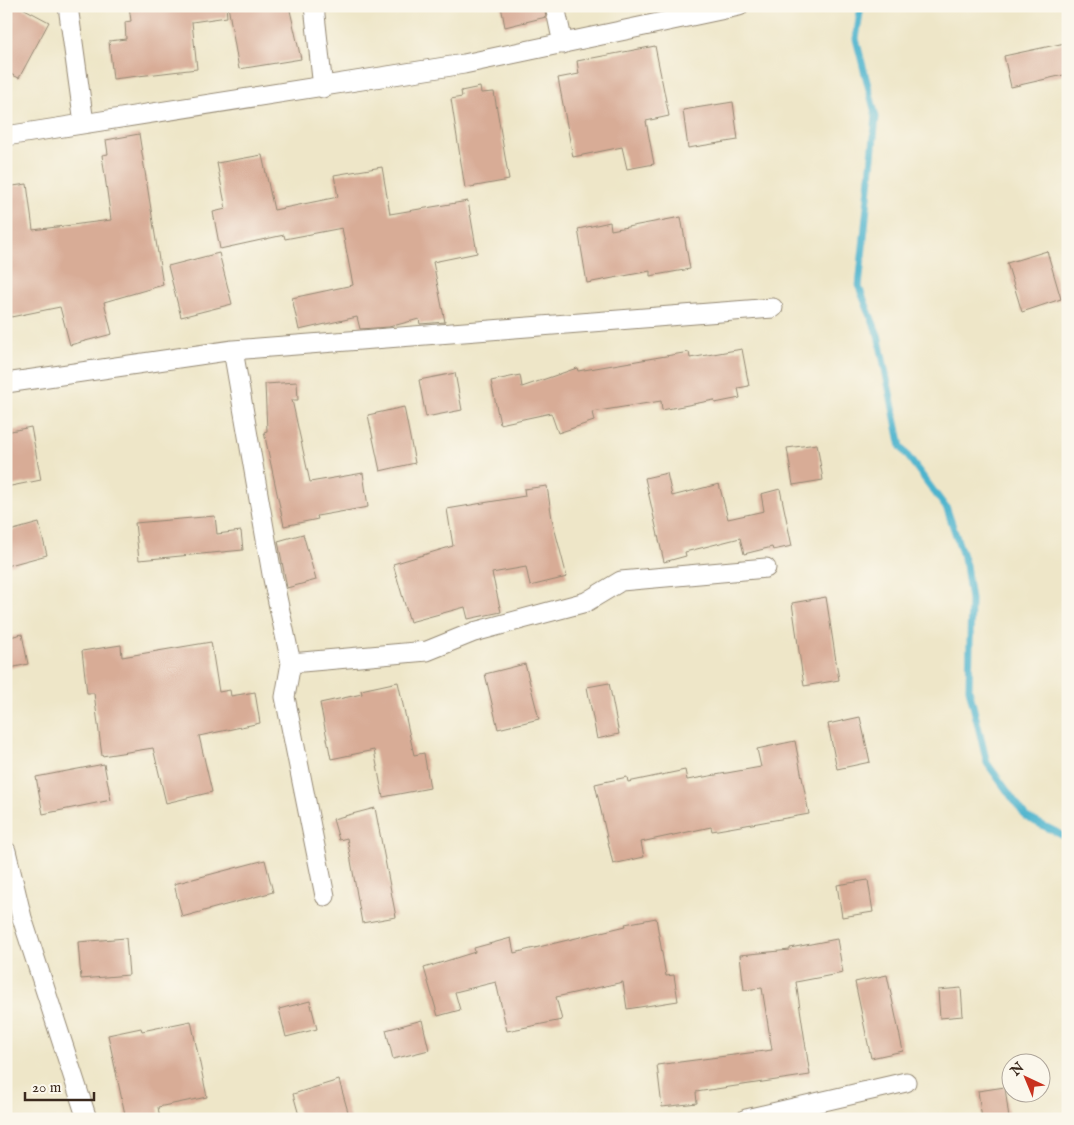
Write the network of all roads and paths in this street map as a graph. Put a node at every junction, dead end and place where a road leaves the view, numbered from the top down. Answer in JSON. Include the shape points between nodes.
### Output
{"nodes":[{"id":1,"x":68,"y":6,"type":"edge"},
{"id":2,"x":314,"y":6,"type":"edge"},
{"id":3,"x":555,"y":6,"type":"edge"},
{"id":4,"x":739,"y":6,"type":"edge"},
{"id":5,"x":563,"y":44,"type":"junction"},
{"id":6,"x":323,"y":88,"type":"junction"},
{"id":7,"x":84,"y":123,"type":"junction"},
{"id":8,"x":6,"y":136,"type":"edge"},
{"id":9,"x":773,"y":308,"type":"dead end"},
{"id":10,"x":234,"y":350,"type":"junction"},
{"id":11,"x":6,"y":383,"type":"edge"},
{"id":12,"x":766,"y":568,"type":"dead end"},
{"id":13,"x":291,"y":664,"type":"junction"},
{"id":14,"x":6,"y":851,"type":"edge"},
{"id":15,"x":325,"y":896,"type":"dead end"},
{"id":16,"x":906,"y":1082,"type":"dead end"},
{"id":17,"x":87,"y":1119,"type":"edge"},
{"id":18,"x":746,"y":1119,"type":"edge"}],
"edges":[{"from":1,"to":7,"type":"street"},
{"from":2,"to":6,"type":"street"},
{"from":3,"to":5,"type":"street"},
{"from":4,"to":5,"type":"street"},
{"from":5,"to":6,"type":"street"},
{"from":6,"to":7,"type":"street"},
{"from":7,"to":8,"type":"street"},
{"from":9,"to":10,"type":"street"},
{"from":10,"to":11,"type":"street"},
{"from":10,"to":13,"type":"street","via":[[272,574]]},
{"from":12,"to":13,"type":"street","via":[[621,581],[586,602],[474,632],[427,652]]},
{"from":13,"to":15,"type":"street","via":[[285,697]]},
{"from":14,"to":17,"type":"street","via":[[22,918]]},
{"from":16,"to":18,"type":"street"}]}
